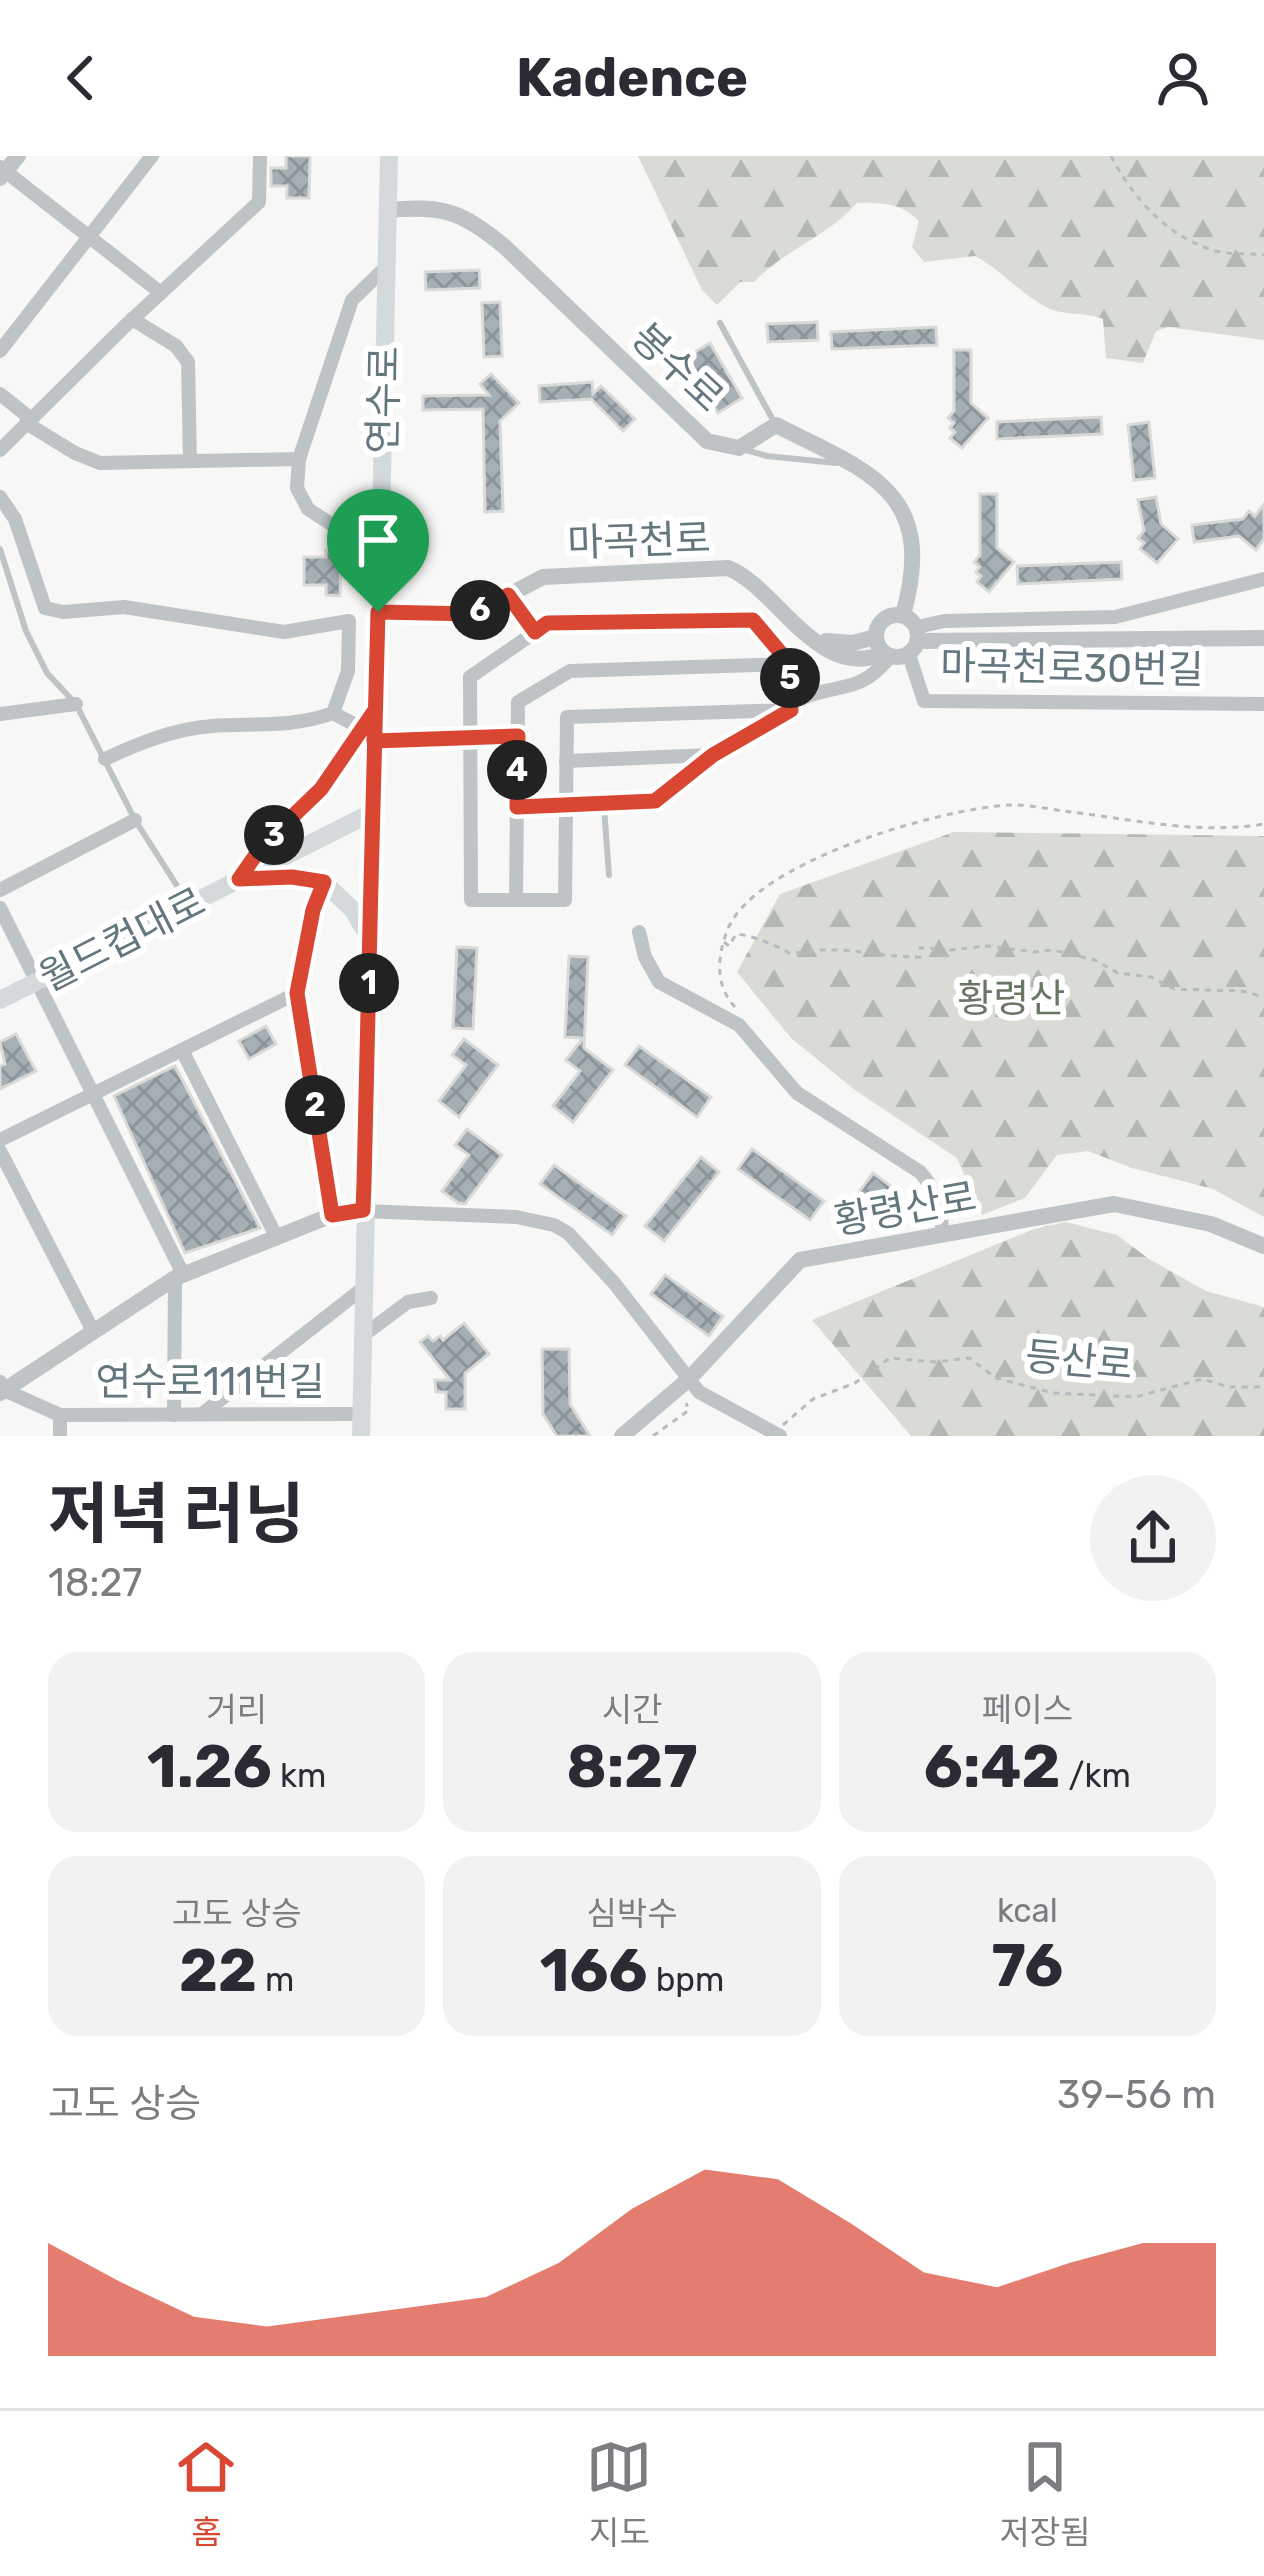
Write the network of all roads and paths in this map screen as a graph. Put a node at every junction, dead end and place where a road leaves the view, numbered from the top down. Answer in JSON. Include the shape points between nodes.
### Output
{"nodes":[{"id":1,"x":152,"y":156,"type":"edge"},
{"id":2,"x":260,"y":156,"type":"edge"},
{"id":3,"x":389,"y":156,"type":"edge"},
{"id":4,"x":1112,"y":156,"type":"edge"},
{"id":5,"x":6,"y":168,"type":"edge"},
{"id":6,"x":388,"y":210,"type":"junction"},
{"id":7,"x":89,"y":236,"type":"junction"},
{"id":8,"x":1264,"y":255,"type":"edge"},
{"id":9,"x":386,"y":267,"type":"junction"},
{"id":10,"x":161,"y":293,"type":"junction"},
{"id":11,"x":132,"y":319,"type":"junction"},
{"id":12,"x":720,"y":323,"type":"dead end"},
{"id":13,"x":0,"y":351,"type":"edge"},
{"id":14,"x":0,"y":394,"type":"edge"},
{"id":15,"x":28,"y":421,"type":"junction"},
{"id":16,"x":776,"y":425,"type":"junction"},
{"id":17,"x":739,"y":448,"type":"junction"},
{"id":18,"x":0,"y":450,"type":"edge"},
{"id":19,"x":298,"y":459,"type":"junction"},
{"id":20,"x":190,"y":461,"type":"junction"},
{"id":21,"x":853,"y":464,"type":"junction"},
{"id":22,"x":0,"y":497,"type":"edge"},
{"id":23,"x":380,"y":532,"type":"junction"},
{"id":24,"x":0,"y":549,"type":"edge"},
{"id":25,"x":1264,"y":579,"type":"edge"},
{"id":26,"x":508,"y":595,"type":"junction"},
{"id":27,"x":769,"y":601,"type":"junction"},
{"id":28,"x":45,"y":608,"type":"junction"},
{"id":29,"x":378,"y":612,"type":"junction"},
{"id":30,"x":22,"y":615,"type":"junction"},
{"id":31,"x":753,"y":620,"type":"junction"},
{"id":32,"x":535,"y":632,"type":"junction"},
{"id":33,"x":1264,"y":638,"type":"edge"},
{"id":34,"x":900,"y":641,"type":"junction"},
{"id":35,"x":790,"y":664,"type":"junction"},
{"id":36,"x":76,"y":704,"type":"junction"},
{"id":37,"x":1264,"y":704,"type":"edge"},
{"id":38,"x":791,"y":710,"type":"junction"},
{"id":39,"x":333,"y":713,"type":"junction"},
{"id":40,"x":0,"y":714,"type":"edge"},
{"id":41,"x":369,"y":735,"type":"junction"},
{"id":42,"x":518,"y":736,"type":"junction"},
{"id":43,"x":470,"y":738,"type":"junction"},
{"id":44,"x":713,"y":755,"type":"junction"},
{"id":45,"x":105,"y":759,"type":"junction"},
{"id":46,"x":566,"y":761,"type":"junction"},
{"id":47,"x":604,"y":803,"type":"junction"},
{"id":48,"x":566,"y":805,"type":"junction"},
{"id":49,"x":517,"y":807,"type":"junction"},
{"id":50,"x":373,"y":812,"type":"junction"},
{"id":51,"x":135,"y":820,"type":"junction"},
{"id":52,"x":1264,"y":824,"type":"edge"},
{"id":53,"x":609,"y":875,"type":"dead end"},
{"id":54,"x":239,"y":879,"type":"junction"},
{"id":55,"x":324,"y":882,"type":"junction"},
{"id":56,"x":0,"y":890,"type":"edge"},
{"id":57,"x":516,"y":900,"type":"junction"},
{"id":58,"x":189,"y":904,"type":"junction"},
{"id":59,"x":0,"y":908,"type":"edge"},
{"id":60,"x":640,"y":932,"type":"dead end"},
{"id":61,"x":370,"y":939,"type":"junction"},
{"id":62,"x":723,"y":941,"type":"junction"},
{"id":63,"x":38,"y":981,"type":"junction"},
{"id":64,"x":297,"y":993,"type":"junction"},
{"id":65,"x":1264,"y":997,"type":"edge"},
{"id":66,"x":0,"y":1000,"type":"edge"},
{"id":67,"x":736,"y":1009,"type":"dead end"},
{"id":68,"x":182,"y":1049,"type":"junction"},
{"id":69,"x":92,"y":1092,"type":"junction"},
{"id":70,"x":0,"y":1141,"type":"edge"},
{"id":71,"x":0,"y":1151,"type":"edge"},
{"id":72,"x":363,"y":1210,"type":"junction"},
{"id":73,"x":332,"y":1215,"type":"junction"},
{"id":74,"x":943,"y":1234,"type":"junction"},
{"id":75,"x":277,"y":1238,"type":"junction"},
{"id":76,"x":1264,"y":1246,"type":"edge"},
{"id":77,"x":179,"y":1276,"type":"junction"},
{"id":78,"x":362,"y":1288,"type":"junction"},
{"id":79,"x":430,"y":1298,"type":"dead end"},
{"id":80,"x":93,"y":1331,"type":"junction"},
{"id":81,"x":362,"y":1337,"type":"junction"},
{"id":82,"x":684,"y":1384,"type":"junction"},
{"id":83,"x":1264,"y":1387,"type":"edge"},
{"id":84,"x":1,"y":1389,"type":"edge"},
{"id":85,"x":174,"y":1414,"type":"junction"},
{"id":86,"x":202,"y":1414,"type":"junction"},
{"id":87,"x":361,"y":1414,"type":"junction"},
{"id":88,"x":60,"y":1415,"type":"junction"},
{"id":89,"x":777,"y":1434,"type":"edge"},
{"id":90,"x":60,"y":1436,"type":"edge"},
{"id":91,"x":361,"y":1436,"type":"edge"},
{"id":92,"x":622,"y":1436,"type":"edge"},
{"id":93,"x":653,"y":1436,"type":"edge"}],
"edges":[{"from":1,"to":7,"type":"street"},
{"from":2,"to":10,"type":"street","via":[[260,202]]},
{"from":3,"to":6,"type":"main road","name":"연수로"},
{"from":4,"to":8,"type":"path","via":[[1149,213],[1191,244]]},
{"from":5,"to":7,"type":"street"},
{"from":6,"to":9,"type":"main road","name":"연수로"},
{"from":6,"to":17,"type":"street","name":"봉수로","via":[[431,206],[468,217],[707,441]]},
{"from":7,"to":10,"type":"street"},
{"from":7,"to":13,"type":"street"},
{"from":9,"to":19,"type":"street","via":[[352,300]]},
{"from":9,"to":23,"type":"main road","name":"연수로"},
{"from":10,"to":11,"type":"street"},
{"from":11,"to":15,"type":"street"},
{"from":11,"to":20,"type":"street","via":[[188,362]]},
{"from":12,"to":16,"type":"lane"},
{"from":14,"to":15,"type":"street"},
{"from":15,"to":18,"type":"street"},
{"from":15,"to":20,"type":"street","via":[[100,463]]},
{"from":16,"to":17,"type":"street","name":"봉수로"},
{"from":16,"to":21,"type":"street","name":"봉수로"},
{"from":17,"to":21,"type":"lane"},
{"from":19,"to":20,"type":"street"},
{"from":19,"to":23,"type":"street","via":[[297,488],[308,509],[331,524]]},
{"from":21,"to":34,"type":"street","name":"봉수로","via":[[895,495],[908,524],[912,565]]},
{"from":22,"to":28,"type":"street"},
{"from":23,"to":29,"type":"main road","name":"연수로"},
{"from":24,"to":30,"type":"lane"},
{"from":25,"to":34,"type":"street","via":[[1114,616],[944,621]]},
{"from":26,"to":27,"type":"street","name":"마곡천로","via":[[543,577],[728,568]]},
{"from":26,"to":29,"type":"street","name":"마곡천로","via":[[473,614]]},
{"from":26,"to":32,"type":"street"},
{"from":27,"to":31,"type":"street"},
{"from":27,"to":34,"type":"street","name":"마곡천로","via":[[813,639],[852,657]]},
{"from":28,"to":30,"type":"lane"},
{"from":28,"to":39,"type":"street","via":[[124,607],[284,632],[350,621],[348,671]]},
{"from":29,"to":41,"type":"main road","name":"연수로"},
{"from":30,"to":36,"type":"lane","via":[[47,673]]},
{"from":31,"to":32,"type":"street","via":[[547,623]]},
{"from":31,"to":35,"type":"street"},
{"from":32,"to":43,"type":"street","via":[[470,677]]},
{"from":33,"to":34,"type":"street","name":"마곡천로"},
{"from":34,"to":37,"type":"street","name":"마곡천로30번길","via":[[924,701]]},
{"from":34,"to":38,"type":"street","via":[[871,676]]},
{"from":35,"to":38,"type":"street"},
{"from":35,"to":42,"type":"street","via":[[570,670],[518,702]]},
{"from":36,"to":40,"type":"street"},
{"from":36,"to":45,"type":"lane"},
{"from":38,"to":44,"type":"street"},
{"from":38,"to":46,"type":"street","via":[[567,717]]},
{"from":39,"to":41,"type":"street"},
{"from":39,"to":45,"type":"street","via":[[296,724],[189,729]]},
{"from":41,"to":43,"type":"street"},
{"from":41,"to":50,"type":"main road"},
{"from":41,"to":54,"type":"main road"},
{"from":42,"to":43,"type":"street"},
{"from":42,"to":49,"type":"street"},
{"from":43,"to":57,"type":"street","via":[[471,900]]},
{"from":44,"to":46,"type":"street"},
{"from":44,"to":47,"type":"street","via":[[655,801]]},
{"from":45,"to":51,"type":"lane"},
{"from":46,"to":48,"type":"street"},
{"from":47,"to":48,"type":"street"},
{"from":47,"to":53,"type":"lane"},
{"from":48,"to":49,"type":"street"},
{"from":48,"to":57,"type":"street","via":[[565,900]]},
{"from":49,"to":57,"type":"street"},
{"from":50,"to":54,"type":"main road","name":"월드컵대로"},
{"from":50,"to":61,"type":"main road"},
{"from":51,"to":56,"type":"street"},
{"from":51,"to":58,"type":"lane"},
{"from":52,"to":62,"type":"path","via":[[1221,830],[1011,805],[926,822],[839,845],[788,873],[732,918]]},
{"from":54,"to":55,"type":"main road"},
{"from":54,"to":58,"type":"main road","name":"월드컵대로"},
{"from":55,"to":61,"type":"main road"},
{"from":55,"to":64,"type":"street"},
{"from":58,"to":63,"type":"main road","name":"월드컵대로"},
{"from":59,"to":63,"type":"street"},
{"from":60,"to":74,"type":"street","via":[[659,982],[739,1025],[797,1094],[920,1172],[940,1203]]},
{"from":61,"to":72,"type":"main road"},
{"from":62,"to":65,"type":"path","via":[[729,946],[736,934],[750,934],[791,954],[842,947],[920,958],[920,947],[944,956],[987,946],[1053,950],[1174,988]]},
{"from":62,"to":67,"type":"path","via":[[722,993]]},
{"from":63,"to":66,"type":"main road","name":"월드컵대로"},
{"from":63,"to":69,"type":"street"},
{"from":64,"to":68,"type":"street"},
{"from":64,"to":73,"type":"street"},
{"from":68,"to":69,"type":"street"},
{"from":68,"to":75,"type":"street"},
{"from":69,"to":70,"type":"street"},
{"from":69,"to":77,"type":"street"},
{"from":71,"to":80,"type":"street"},
{"from":72,"to":73,"type":"street"},
{"from":72,"to":78,"type":"main road"},
{"from":72,"to":82,"type":"street","via":[[548,1222],[590,1255],[662,1339]]},
{"from":73,"to":75,"type":"street"},
{"from":74,"to":76,"type":"street","name":"황령산로","via":[[1114,1204],[1211,1224]]},
{"from":74,"to":82,"type":"street","name":"황령산로","via":[[800,1260]]},
{"from":75,"to":77,"type":"street"},
{"from":77,"to":80,"type":"street"},
{"from":77,"to":85,"type":"street"},
{"from":78,"to":81,"type":"main road"},
{"from":78,"to":86,"type":"street"},
{"from":79,"to":81,"type":"street","via":[[408,1302]]},
{"from":80,"to":84,"type":"street"},
{"from":81,"to":87,"type":"main road"},
{"from":82,"to":89,"type":"street"},
{"from":82,"to":92,"type":"street","name":"황령산로"},
{"from":82,"to":93,"type":"path","via":[[689,1410]]},
{"from":83,"to":89,"type":"path","name":"등산로","via":[[1202,1379],[1135,1397],[1053,1393],[996,1378],[969,1358],[890,1358],[813,1399]]},
{"from":84,"to":88,"type":"street"},
{"from":85,"to":86,"type":"street","name":"연수로111번길"},
{"from":85,"to":88,"type":"street","name":"연수로111번길"},
{"from":86,"to":87,"type":"street","name":"연수로111번길"},
{"from":87,"to":91,"type":"main road"},
{"from":88,"to":90,"type":"street"}]}
